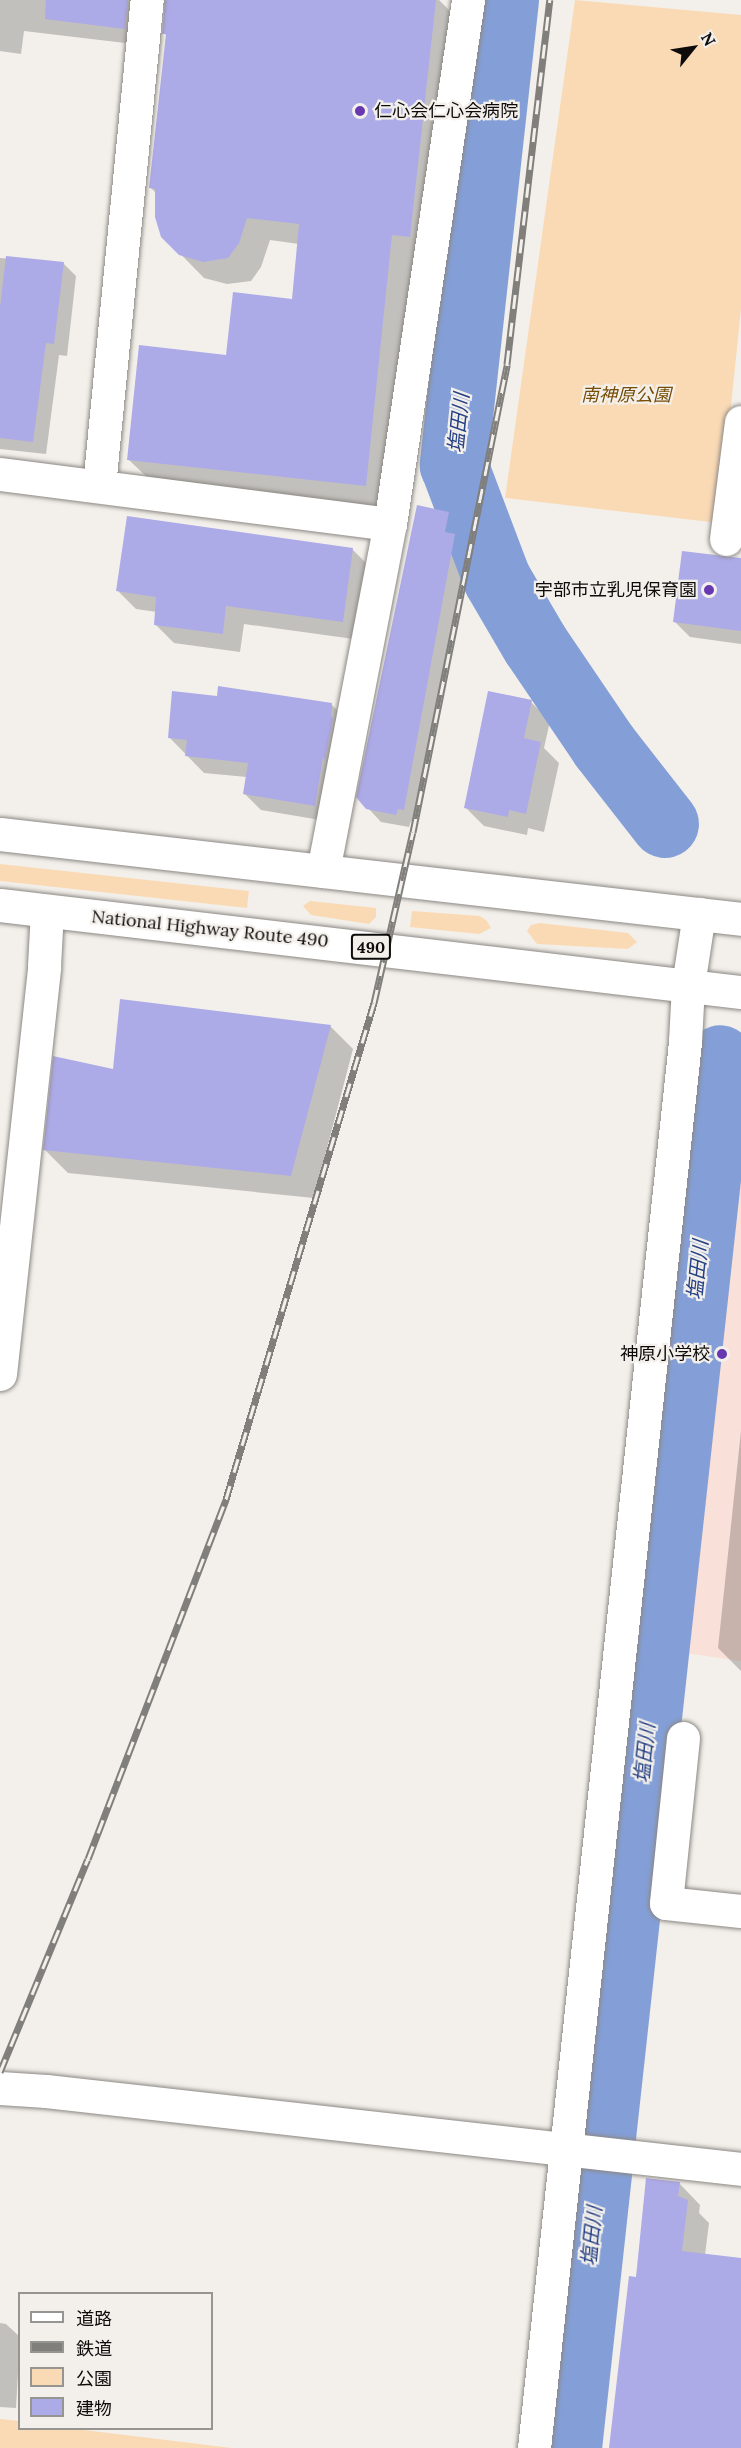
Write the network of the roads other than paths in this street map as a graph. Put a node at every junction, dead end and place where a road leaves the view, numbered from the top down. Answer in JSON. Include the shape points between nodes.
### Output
{"nodes":[{"id":1,"x":147,"y":0,"type":"edge"},
{"id":2,"x":468,"y":0,"type":"edge"},
{"id":3,"x":741,"y":424,"type":"edge"},
{"id":4,"x":0,"y":474,"type":"edge"},
{"id":5,"x":99,"y":486,"type":"junction"},
{"id":6,"x":390,"y":524,"type":"junction"},
{"id":7,"x":726,"y":539,"type":"dead end"},
{"id":8,"x":0,"y":834,"type":"edge"},
{"id":9,"x":323,"y":871,"type":"junction"},
{"id":10,"x":0,"y":905,"type":"edge"},
{"id":11,"x":47,"y":910,"type":"junction"},
{"id":12,"x":699,"y":914,"type":"junction"},
{"id":13,"x":741,"y":919,"type":"edge"},
{"id":14,"x":688,"y":986,"type":"junction"},
{"id":15,"x":741,"y":992,"type":"edge"},
{"id":16,"x":0,"y":1374,"type":"edge"},
{"id":17,"x":683,"y":1738,"type":"dead end"},
{"id":18,"x":741,"y":1911,"type":"edge"},
{"id":19,"x":0,"y":2088,"type":"edge"},
{"id":20,"x":574,"y":2150,"type":"junction"},
{"id":21,"x":741,"y":2169,"type":"edge"},
{"id":22,"x":534,"y":2448,"type":"edge"}],
"edges":[{"from":1,"to":5,"type":"main road"},
{"from":2,"to":6,"type":"main road"},
{"from":3,"to":7,"type":"main road"},
{"from":4,"to":5,"type":"main road"},
{"from":5,"to":6,"type":"main road"},
{"from":6,"to":9,"type":"main road"},
{"from":8,"to":9,"type":"main road"},
{"from":9,"to":12,"type":"main road"},
{"from":10,"to":11,"type":"main road","name":"National Highway Route 490","number":"490"},
{"from":11,"to":14,"type":"main road","name":"National Highway Route 490","number":"490"},
{"from":11,"to":16,"type":"main road"},
{"from":12,"to":13,"type":"main road"},
{"from":12,"to":14,"type":"main road"},
{"from":14,"to":15,"type":"main road","name":"National Highway Route 490","number":"490"},
{"from":14,"to":20,"type":"main road"},
{"from":17,"to":18,"type":"main road","via":[[666,1903]]},
{"from":19,"to":20,"type":"main road"},
{"from":20,"to":21,"type":"main road"},
{"from":20,"to":22,"type":"main road"}]}
